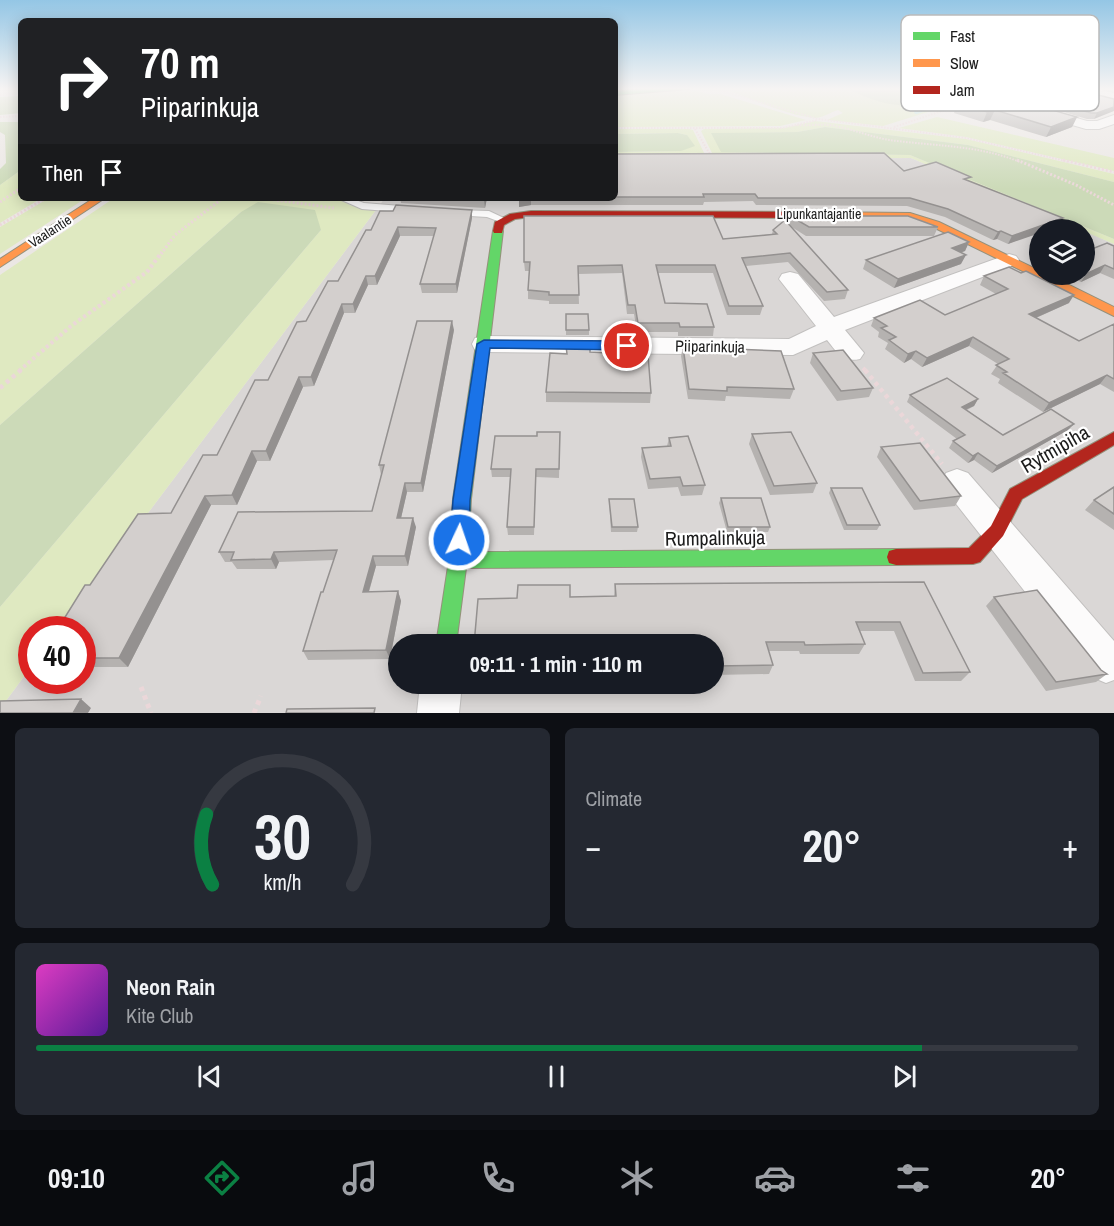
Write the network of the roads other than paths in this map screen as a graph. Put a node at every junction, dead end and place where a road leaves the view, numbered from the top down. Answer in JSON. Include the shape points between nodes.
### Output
{"nodes":[{"id":1,"x":1077,"y":122,"type":"edge"},
{"id":2,"x":1106,"y":122,"type":"edge"},
{"id":3,"x":95,"y":201,"type":"edge"},
{"id":4,"x":350,"y":201,"type":"edge"},
{"id":5,"x":428,"y":211,"type":"edge"},
{"id":6,"x":449,"y":212,"type":"edge"},
{"id":7,"x":503,"y":220,"type":"junction"},
{"id":8,"x":1009,"y":260,"type":"junction"},
{"id":9,"x":0,"y":264,"type":"edge"},
{"id":10,"x":790,"y":279,"type":"dead end"},
{"id":11,"x":1114,"y":312,"type":"edge"},
{"id":12,"x":838,"y":325,"type":"junction"},
{"id":13,"x":484,"y":344,"type":"junction"},
{"id":14,"x":851,"y":353,"type":"road end"},
{"id":15,"x":1114,"y":438,"type":"edge"},
{"id":16,"x":957,"y":482,"type":"road end"},
{"id":17,"x":998,"y":531,"type":"junction"},
{"id":18,"x":458,"y":560,"type":"junction"},
{"id":19,"x":448,"y":634,"type":"edge"},
{"id":20,"x":1106,"y":663,"type":"dead end"},
{"id":21,"x":440,"y":694,"type":"edge"},
{"id":22,"x":438,"y":713,"type":"edge"}],
"edges":[{"from":1,"to":2,"type":"street"},
{"from":3,"to":9,"type":"street","name":"Vaalantie"},
{"from":4,"to":5,"type":"lane","via":[[362,206]]},
{"from":6,"to":7,"type":"lane","via":[[489,214]]},
{"from":7,"to":8,"type":"street","name":"Lipunkantajantie","via":[[556,215],[895,213],[926,220]]},
{"from":7,"to":13,"type":"street","via":[[499,224]]},
{"from":8,"to":11,"type":"street","name":"Lipunkantajantie"},
{"from":8,"to":12,"type":"street"},
{"from":10,"to":12,"type":"street"},
{"from":12,"to":13,"type":"street","name":"Piiparinkuja","via":[[793,347]]},
{"from":12,"to":14,"type":"street"},
{"from":13,"to":18,"type":"street","via":[[462,500]]},
{"from":15,"to":17,"type":"street","name":"Rytmipiha","via":[[1016,494]]},
{"from":16,"to":17,"type":"street"},
{"from":17,"to":18,"type":"street","name":"Rumpalinkuja","via":[[973,555]]},
{"from":17,"to":20,"type":"street"},
{"from":18,"to":19,"type":"street"},
{"from":21,"to":22,"type":"street"}]}
